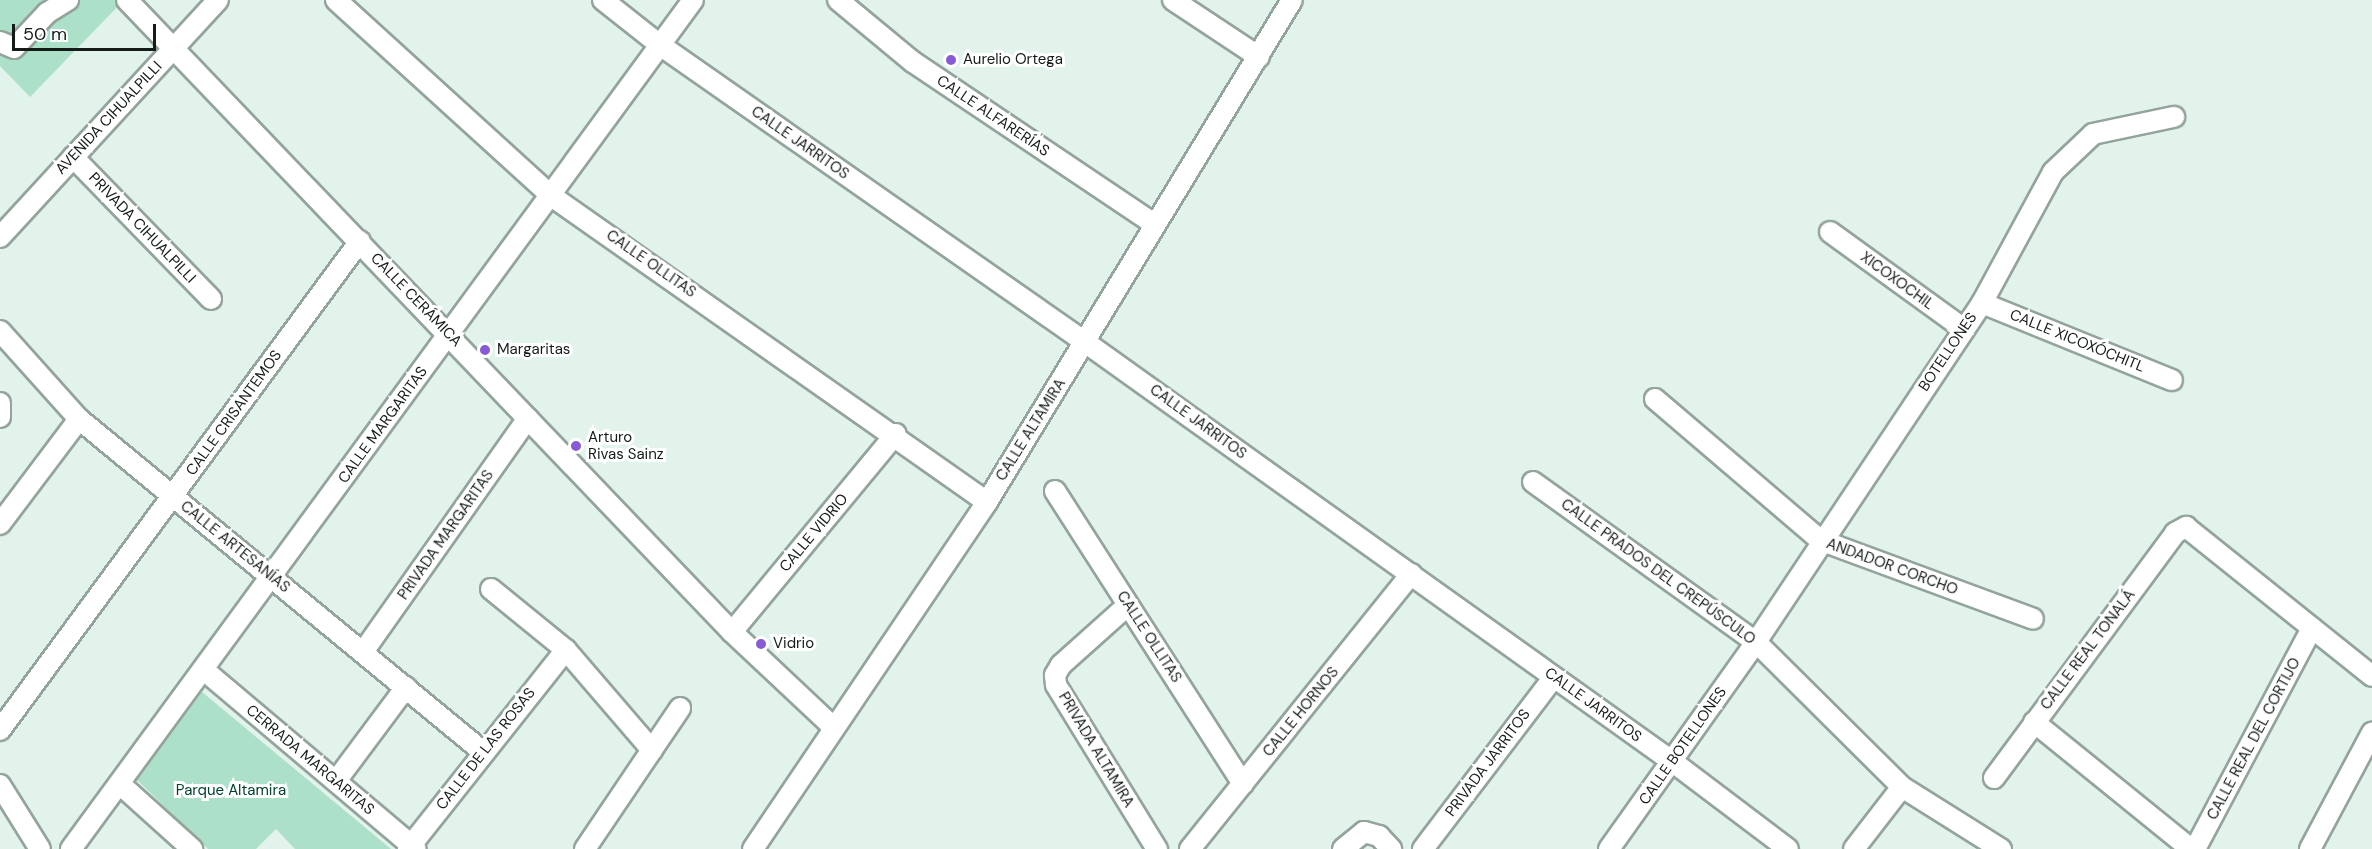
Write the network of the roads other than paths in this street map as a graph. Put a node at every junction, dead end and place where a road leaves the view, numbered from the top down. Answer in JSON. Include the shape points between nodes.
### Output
{"nodes":[{"id":1,"x":68,"y":0,"type":"edge"},
{"id":2,"x":126,"y":0,"type":"edge"},
{"id":3,"x":218,"y":0,"type":"edge"},
{"id":4,"x":336,"y":0,"type":"edge"},
{"id":5,"x":603,"y":0,"type":"edge"},
{"id":6,"x":693,"y":0,"type":"edge"},
{"id":7,"x":838,"y":0,"type":"edge"},
{"id":8,"x":1173,"y":0,"type":"edge"},
{"id":9,"x":1292,"y":0,"type":"edge"},
{"id":10,"x":0,"y":42,"type":"edge"},
{"id":11,"x":660,"y":45,"type":"junction"},
{"id":12,"x":175,"y":47,"type":"junction"},
{"id":13,"x":1259,"y":57,"type":"junction"},
{"id":14,"x":2174,"y":117,"type":"dead end"},
{"id":15,"x":73,"y":157,"type":"junction"},
{"id":16,"x":550,"y":195,"type":"junction"},
{"id":17,"x":1154,"y":224,"type":"junction"},
{"id":18,"x":1830,"y":232,"type":"dead end"},
{"id":19,"x":0,"y":237,"type":"edge"},
{"id":20,"x":360,"y":241,"type":"junction"},
{"id":21,"x":211,"y":299,"type":"dead end"},
{"id":22,"x":1982,"y":303,"type":"junction"},
{"id":23,"x":1964,"y":329,"type":"junction"},
{"id":24,"x":0,"y":331,"type":"edge"},
{"id":25,"x":449,"y":334,"type":"junction"},
{"id":26,"x":1085,"y":342,"type":"junction"},
{"id":27,"x":2172,"y":380,"type":"dead end"},
{"id":28,"x":1655,"y":399,"type":"dead end"},
{"id":29,"x":0,"y":403,"type":"edge"},
{"id":30,"x":0,"y":417,"type":"edge"},
{"id":31,"x":528,"y":418,"type":"junction"},
{"id":32,"x":79,"y":419,"type":"junction"},
{"id":33,"x":896,"y":434,"type":"junction"},
{"id":34,"x":1533,"y":482,"type":"dead end"},
{"id":35,"x":1055,"y":491,"type":"dead end"},
{"id":36,"x":173,"y":496,"type":"junction"},
{"id":37,"x":987,"y":502,"type":"junction"},
{"id":38,"x":0,"y":524,"type":"edge"},
{"id":39,"x":1820,"y":540,"type":"junction"},
{"id":40,"x":1411,"y":574,"type":"junction"},
{"id":41,"x":272,"y":577,"type":"junction"},
{"id":42,"x":491,"y":589,"type":"dead end"},
{"id":43,"x":1128,"y":605,"type":"junction"},
{"id":44,"x":2032,"y":619,"type":"dead end"},
{"id":45,"x":2312,"y":628,"type":"junction"},
{"id":46,"x":732,"y":632,"type":"junction"},
{"id":47,"x":1756,"y":642,"type":"junction"},
{"id":48,"x":566,"y":650,"type":"junction"},
{"id":49,"x":363,"y":652,"type":"junction"},
{"id":50,"x":204,"y":670,"type":"junction"},
{"id":51,"x":2372,"y":676,"type":"edge"},
{"id":52,"x":1554,"y":677,"type":"junction"},
{"id":53,"x":406,"y":687,"type":"junction"},
{"id":54,"x":680,"y":708,"type":"dead end"},
{"id":55,"x":2034,"y":722,"type":"junction"},
{"id":56,"x":833,"y":727,"type":"junction"},
{"id":57,"x":0,"y":730,"type":"edge"},
{"id":58,"x":2372,"y":733,"type":"edge"},
{"id":59,"x":652,"y":750,"type":"junction"},
{"id":60,"x":482,"y":751,"type":"junction"},
{"id":61,"x":1673,"y":762,"type":"junction"},
{"id":62,"x":1994,"y":778,"type":"dead end"},
{"id":63,"x":336,"y":782,"type":"junction"},
{"id":64,"x":1243,"y":784,"type":"junction"},
{"id":65,"x":0,"y":785,"type":"edge"},
{"id":66,"x":121,"y":785,"type":"junction"},
{"id":67,"x":1902,"y":788,"type":"junction"},
{"id":68,"x":412,"y":848,"type":"edge"},
{"id":69,"x":40,"y":849,"type":"edge"},
{"id":70,"x":71,"y":849,"type":"edge"},
{"id":71,"x":192,"y":849,"type":"edge"},
{"id":72,"x":585,"y":849,"type":"edge"},
{"id":73,"x":753,"y":849,"type":"edge"},
{"id":74,"x":1157,"y":849,"type":"edge"},
{"id":75,"x":1190,"y":849,"type":"edge"},
{"id":76,"x":1343,"y":849,"type":"edge"},
{"id":77,"x":1391,"y":849,"type":"edge"},
{"id":78,"x":1423,"y":849,"type":"edge"},
{"id":79,"x":1609,"y":849,"type":"edge"},
{"id":80,"x":1788,"y":849,"type":"edge"},
{"id":81,"x":1854,"y":849,"type":"edge"},
{"id":82,"x":2001,"y":849,"type":"edge"},
{"id":83,"x":2193,"y":849,"type":"edge"},
{"id":84,"x":2310,"y":849,"type":"edge"}],
"edges":[{"from":1,"to":10,"type":"street","via":[[47,13],[14,48]]},
{"from":2,"to":12,"type":"street","name":"CALLE CERÁMICA"},
{"from":3,"to":12,"type":"street","name":"AVENIDA CIHUALPILLI"},
{"from":4,"to":16,"type":"street","name":"CALLE OLLITAS"},
{"from":5,"to":11,"type":"street","name":"CALLE JARRITOS"},
{"from":6,"to":11,"type":"street","name":"CALLE MARGARITAS"},
{"from":7,"to":17,"type":"street","name":"CALLE ALFARERÍAS","via":[[913,62]]},
{"from":8,"to":13,"type":"street"},
{"from":9,"to":13,"type":"street","name":"CALLE ALTAMIRA"},
{"from":11,"to":16,"type":"street","name":"CALLE MARGARITAS"},
{"from":11,"to":26,"type":"street","name":"CALLE JARRITOS"},
{"from":12,"to":15,"type":"street","name":"AVENIDA CIHUALPILLI"},
{"from":12,"to":20,"type":"street","name":"CALLE CERÁMICA"},
{"from":13,"to":17,"type":"street","name":"CALLE ALTAMIRA"},
{"from":14,"to":22,"type":"street","name":"BOTELLONES","via":[[2107,129],[2093,134],[2067,154],[2053,172]]},
{"from":15,"to":19,"type":"street","name":"AVENIDA CIHUALPILLI"},
{"from":15,"to":21,"type":"street","name":"PRIVADA CIHUALPILLI"},
{"from":16,"to":25,"type":"street","name":"CALLE MARGARITAS"},
{"from":16,"to":33,"type":"street","name":"CALLE OLLITAS"},
{"from":17,"to":26,"type":"street","name":"CALLE ALTAMIRA"},
{"from":18,"to":23,"type":"street","name":"XICOXOCHIL"},
{"from":20,"to":25,"type":"street","name":"CALLE CERÁMICA"},
{"from":20,"to":36,"type":"street","name":"CALLE CRISANTEMOS"},
{"from":22,"to":23,"type":"street","name":"BOTELLONES"},
{"from":22,"to":27,"type":"street","name":"CALLE XICOXÓCHITL"},
{"from":23,"to":39,"type":"street","name":"BOTELLONES"},
{"from":24,"to":32,"type":"street","name":"CALLE ARTESANÍAS"},
{"from":25,"to":31,"type":"street","name":"CALLE CERÁMICA"},
{"from":25,"to":41,"type":"street","name":"CALLE MARGARITAS"},
{"from":26,"to":37,"type":"street","name":"CALLE ALTAMIRA"},
{"from":26,"to":40,"type":"street","name":"CALLE JARRITOS"},
{"from":28,"to":39,"type":"street","name":"ANDADOR CORCHO"},
{"from":29,"to":30,"type":"street"},
{"from":31,"to":46,"type":"street","name":"CALLE CERÁMICA"},
{"from":31,"to":49,"type":"street","name":"PRIVADA MARGARITAS"},
{"from":32,"to":36,"type":"street","name":"CALLE ARTESANÍAS"},
{"from":32,"to":38,"type":"street"},
{"from":33,"to":37,"type":"street","name":"CALLE OLLITAS"},
{"from":33,"to":46,"type":"street","name":"CALLE VIDRIO"},
{"from":34,"to":47,"type":"street","name":"CALLE PRADOS DEL CREPÚSCULO"},
{"from":35,"to":43,"type":"street","name":"CALLE OLLITAS"},
{"from":36,"to":41,"type":"street","name":"CALLE ARTESANÍAS"},
{"from":36,"to":57,"type":"street","name":"CALLE CRISANTEMOS"},
{"from":37,"to":56,"type":"street","name":"CALLE ALTAMIRA"},
{"from":39,"to":44,"type":"street","name":"ANDADOR CORCHO"},
{"from":39,"to":47,"type":"street","name":"BOTELLONES"},
{"from":40,"to":52,"type":"street","name":"CALLE JARRITOS"},
{"from":40,"to":64,"type":"street","name":"CALLE HORNOS"},
{"from":41,"to":49,"type":"street","name":"CALLE ARTESANÍAS"},
{"from":41,"to":50,"type":"street","name":"CALLE MARGARITAS"},
{"from":42,"to":48,"type":"street"},
{"from":43,"to":64,"type":"street","name":"CALLE OLLITAS"},
{"from":43,"to":74,"type":"street","name":"PRIVADA ALTAMIRA","via":[[1061,665],[1055,675],[1056,685]]},
{"from":45,"to":51,"type":"street"},
{"from":45,"to":55,"type":"street","name":"CALLE REAL TONALÁ","via":[[2186,527],[2175,532]]},
{"from":45,"to":83,"type":"street","name":"CALLE REAL DEL CORTIJO"},
{"from":46,"to":56,"type":"street","name":"CALLE CERÁMICA"},
{"from":47,"to":61,"type":"street","name":"CALLE BOTELLONES"},
{"from":47,"to":67,"type":"street","name":"CALLE PRADOS DEL CREPÚSCULO"},
{"from":48,"to":59,"type":"street"},
{"from":48,"to":60,"type":"street","name":"CALLE DE LAS ROSAS"},
{"from":49,"to":53,"type":"street","name":"CALLE ARTESANÍAS"},
{"from":50,"to":63,"type":"street","name":"CERRADA MARGARITAS"},
{"from":50,"to":66,"type":"street","name":"CALLE MARGARITAS"},
{"from":52,"to":61,"type":"street","name":"CALLE JARRITOS"},
{"from":52,"to":78,"type":"street","name":"PRIVADA JARRITOS"},
{"from":53,"to":60,"type":"street","name":"CALLE ARTESANÍAS"},
{"from":53,"to":63,"type":"street"},
{"from":54,"to":59,"type":"street"},
{"from":55,"to":62,"type":"street","name":"CALLE REAL TONALÁ"},
{"from":55,"to":83,"type":"street"},
{"from":56,"to":73,"type":"street","name":"CALLE ALTAMIRA"},
{"from":58,"to":84,"type":"street"},
{"from":59,"to":72,"type":"street"},
{"from":60,"to":68,"type":"street","name":"CALLE DE LAS ROSAS"},
{"from":61,"to":79,"type":"street","name":"CALLE BOTELLONES"},
{"from":61,"to":80,"type":"street","name":"CALLE JARRITOS"},
{"from":63,"to":68,"type":"street","name":"CERRADA MARGARITAS"},
{"from":64,"to":75,"type":"street","name":"CALLE HORNOS"},
{"from":65,"to":69,"type":"street"},
{"from":66,"to":70,"type":"street","name":"CALLE MARGARITAS"},
{"from":66,"to":71,"type":"street"},
{"from":67,"to":81,"type":"street"},
{"from":67,"to":82,"type":"street","name":"CALLE PRADOS DEL CREPÚSCULO"},
{"from":76,"to":77,"type":"street","via":[[1364,832],[1379,836]]}]}
